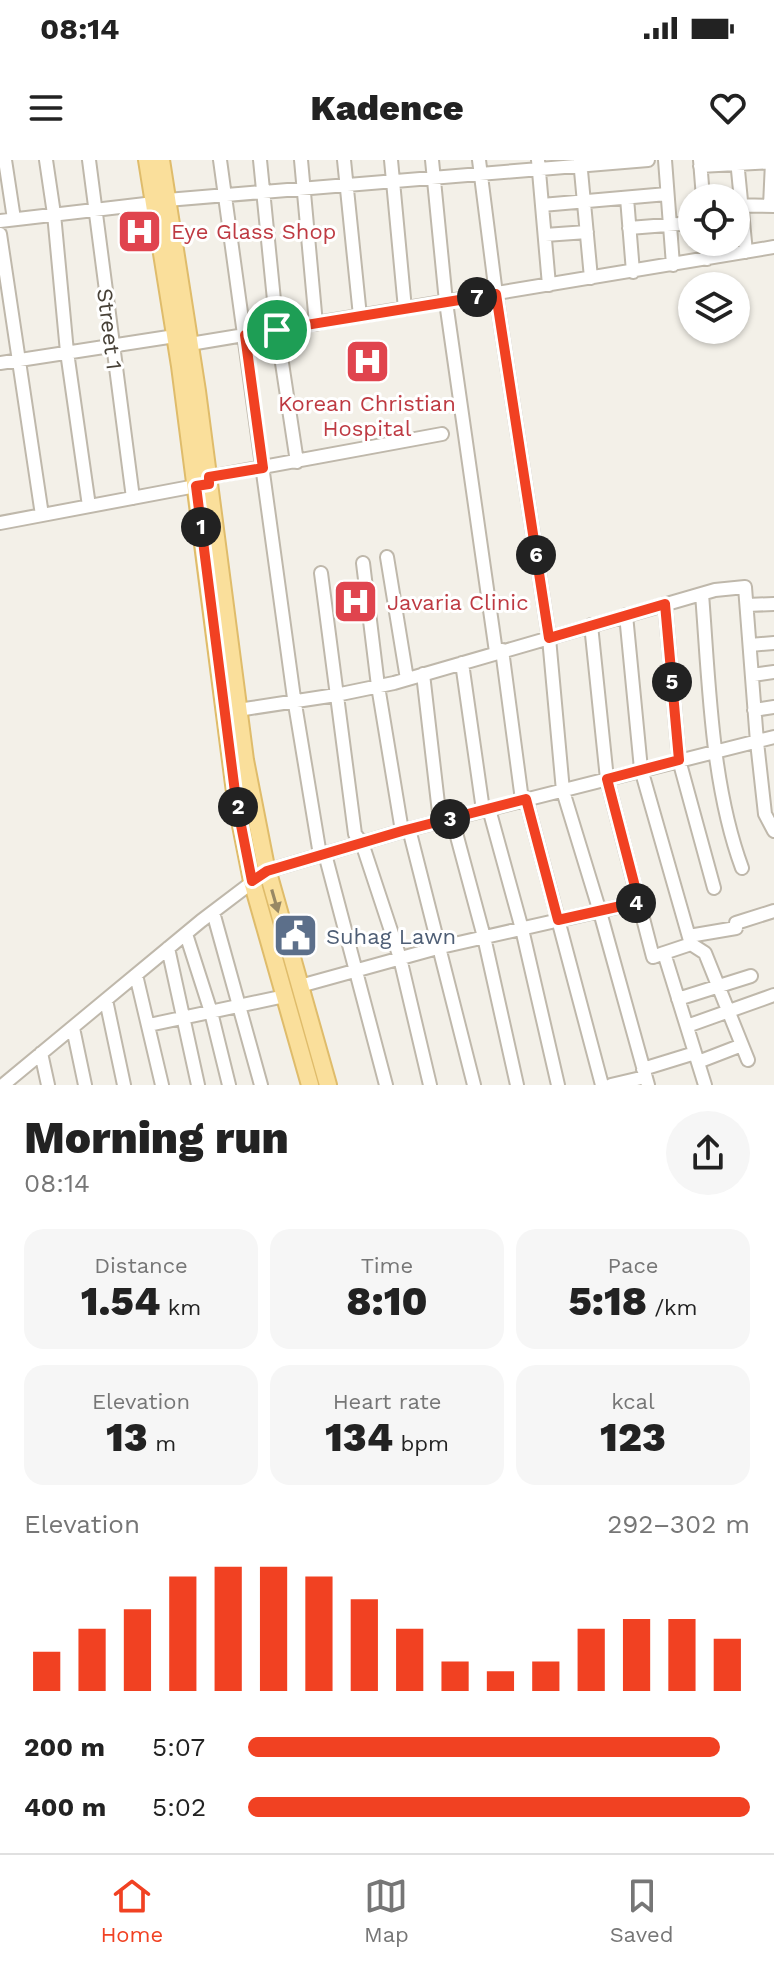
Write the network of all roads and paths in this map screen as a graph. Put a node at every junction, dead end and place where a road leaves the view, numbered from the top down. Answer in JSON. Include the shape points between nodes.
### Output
{"nodes":[{"id":1,"x":5,"y":160,"type":"edge"},
{"id":2,"x":46,"y":160,"type":"edge"},
{"id":3,"x":89,"y":160,"type":"edge"},
{"id":4,"x":147,"y":160,"type":"edge"},
{"id":5,"x":161,"y":160,"type":"edge"},
{"id":6,"x":220,"y":160,"type":"edge"},
{"id":7,"x":260,"y":160,"type":"edge"},
{"id":8,"x":301,"y":160,"type":"edge"},
{"id":9,"x":344,"y":160,"type":"edge"},
{"id":10,"x":391,"y":160,"type":"edge"},
{"id":11,"x":432,"y":160,"type":"edge"},
{"id":12,"x":479,"y":160,"type":"edge"},
{"id":13,"x":648,"y":160,"type":"edge"},
{"id":14,"x":665,"y":160,"type":"edge"},
{"id":15,"x":614,"y":161,"type":"edge"},
{"id":16,"x":737,"y":161,"type":"edge"},
{"id":17,"x":773,"y":162,"type":"edge"},
{"id":18,"x":580,"y":163,"type":"edge"},
{"id":19,"x":700,"y":163,"type":"edge"},
{"id":20,"x":538,"y":164,"type":"edge"},
{"id":21,"x":480,"y":174,"type":"junction"},
{"id":22,"x":433,"y":178,"type":"junction"},
{"id":23,"x":394,"y":181,"type":"junction"},
{"id":24,"x":702,"y":184,"type":"edge"},
{"id":25,"x":738,"y":184,"type":"edge"},
{"id":26,"x":347,"y":185,"type":"junction"},
{"id":27,"x":304,"y":189,"type":"junction"},
{"id":28,"x":265,"y":192,"type":"junction"},
{"id":29,"x":667,"y":194,"type":"junction"},
{"id":30,"x":226,"y":195,"type":"junction"},
{"id":31,"x":627,"y":198,"type":"junction"},
{"id":32,"x":161,"y":202,"type":"junction"},
{"id":33,"x":584,"y":202,"type":"junction"},
{"id":34,"x":542,"y":205,"type":"junction"},
{"id":35,"x":750,"y":205,"type":"edge"},
{"id":36,"x":772,"y":206,"type":"edge"},
{"id":37,"x":96,"y":210,"type":"junction"},
{"id":38,"x":54,"y":214,"type":"junction"},
{"id":39,"x":14,"y":219,"type":"junction"},
{"id":40,"x":0,"y":221,"type":"edge"},
{"id":41,"x":678,"y":224,"type":"edge"},
{"id":42,"x":670,"y":225,"type":"junction"},
{"id":43,"x":629,"y":228,"type":"junction"},
{"id":44,"x":587,"y":232,"type":"junction"},
{"id":45,"x":0,"y":234,"type":"edge"},
{"id":46,"x":545,"y":235,"type":"junction"},
{"id":47,"x":774,"y":247,"type":"edge"},
{"id":48,"x":750,"y":251,"type":"edge"},
{"id":49,"x":707,"y":256,"type":"edge"},
{"id":50,"x":724,"y":256,"type":"edge"},
{"id":51,"x":707,"y":259,"type":"junction"},
{"id":52,"x":673,"y":265,"type":"junction"},
{"id":53,"x":633,"y":272,"type":"junction"},
{"id":54,"x":591,"y":278,"type":"junction"},
{"id":55,"x":549,"y":285,"type":"junction"},
{"id":56,"x":496,"y":294,"type":"junction"},
{"id":57,"x":446,"y":302,"type":"junction"},
{"id":58,"x":405,"y":309,"type":"junction"},
{"id":59,"x":360,"y":316,"type":"junction"},
{"id":60,"x":316,"y":324,"type":"junction"},
{"id":61,"x":277,"y":330,"type":"junction"},
{"id":62,"x":245,"y":335,"type":"junction"},
{"id":63,"x":183,"y":340,"type":"junction"},
{"id":64,"x":112,"y":346,"type":"junction"},
{"id":65,"x":67,"y":352,"type":"junction"},
{"id":66,"x":19,"y":360,"type":"junction"},
{"id":67,"x":0,"y":363,"type":"edge"},
{"id":68,"x":442,"y":434,"type":"dead end"},
{"id":69,"x":297,"y":462,"type":"junction"},
{"id":70,"x":263,"y":468,"type":"junction"},
{"id":71,"x":205,"y":482,"type":"junction"},
{"id":72,"x":133,"y":498,"type":"junction"},
{"id":73,"x":89,"y":506,"type":"junction"},
{"id":74,"x":42,"y":515,"type":"junction"},
{"id":75,"x":0,"y":523,"type":"edge"},
{"id":76,"x":387,"y":557,"type":"dead end"},
{"id":77,"x":363,"y":563,"type":"dead end"},
{"id":78,"x":321,"y":573,"type":"dead end"},
{"id":79,"x":702,"y":594,"type":"junction"},
{"id":80,"x":665,"y":604,"type":"junction"},
{"id":81,"x":774,"y":604,"type":"edge"},
{"id":82,"x":747,"y":605,"type":"junction"},
{"id":83,"x":626,"y":615,"type":"junction"},
{"id":84,"x":591,"y":625,"type":"junction"},
{"id":85,"x":549,"y":638,"type":"junction"},
{"id":86,"x":774,"y":643,"type":"edge"},
{"id":87,"x":750,"y":645,"type":"junction"},
{"id":88,"x":499,"y":651,"type":"junction"},
{"id":89,"x":462,"y":663,"type":"junction"},
{"id":90,"x":774,"y":672,"type":"edge"},
{"id":91,"x":423,"y":674,"type":"junction"},
{"id":92,"x":752,"y":675,"type":"junction"},
{"id":93,"x":407,"y":679,"type":"junction"},
{"id":94,"x":378,"y":686,"type":"junction"},
{"id":95,"x":336,"y":695,"type":"junction"},
{"id":96,"x":294,"y":702,"type":"junction"},
{"id":97,"x":774,"y":707,"type":"edge"},
{"id":98,"x":238,"y":710,"type":"junction"},
{"id":99,"x":754,"y":710,"type":"junction"},
{"id":100,"x":774,"y":737,"type":"edge"},
{"id":101,"x":757,"y":742,"type":"junction"},
{"id":102,"x":715,"y":751,"type":"junction"},
{"id":103,"x":679,"y":760,"type":"junction"},
{"id":104,"x":641,"y":769,"type":"junction"},
{"id":105,"x":607,"y":779,"type":"junction"},
{"id":106,"x":563,"y":791,"type":"junction"},
{"id":107,"x":524,"y":800,"type":"junction"},
{"id":108,"x":486,"y":810,"type":"junction"},
{"id":109,"x":446,"y":820,"type":"junction"},
{"id":110,"x":406,"y":830,"type":"junction"},
{"id":111,"x":774,"y":831,"type":"edge"},
{"id":112,"x":362,"y":843,"type":"junction"},
{"id":113,"x":322,"y":854,"type":"junction"},
{"id":114,"x":742,"y":868,"type":"dead end"},
{"id":115,"x":267,"y":871,"type":"junction"},
{"id":116,"x":252,"y":881,"type":"junction"},
{"id":117,"x":714,"y":888,"type":"dead end"},
{"id":118,"x":639,"y":902,"type":"junction"},
{"id":119,"x":774,"y":911,"type":"edge"},
{"id":120,"x":213,"y":912,"type":"junction"},
{"id":121,"x":600,"y":912,"type":"junction"},
{"id":122,"x":558,"y":920,"type":"junction"},
{"id":123,"x":522,"y":929,"type":"junction"},
{"id":124,"x":186,"y":934,"type":"junction"},
{"id":125,"x":484,"y":937,"type":"junction"},
{"id":126,"x":690,"y":940,"type":"junction"},
{"id":127,"x":441,"y":947,"type":"junction"},
{"id":128,"x":168,"y":948,"type":"junction"},
{"id":129,"x":664,"y":953,"type":"junction"},
{"id":130,"x":400,"y":958,"type":"junction"},
{"id":131,"x":357,"y":969,"type":"junction"},
{"id":132,"x":136,"y":975,"type":"junction"},
{"id":133,"x":751,"y":976,"type":"dead end"},
{"id":134,"x":300,"y":986,"type":"junction"},
{"id":135,"x":717,"y":987,"type":"junction"},
{"id":136,"x":774,"y":995,"type":"edge"},
{"id":137,"x":285,"y":996,"type":"junction"},
{"id":138,"x":678,"y":999,"type":"junction"},
{"id":139,"x":106,"y":1000,"type":"junction"},
{"id":140,"x":239,"y":1006,"type":"junction"},
{"id":141,"x":211,"y":1012,"type":"junction"},
{"id":142,"x":729,"y":1012,"type":"junction"},
{"id":143,"x":184,"y":1018,"type":"junction"},
{"id":144,"x":149,"y":1025,"type":"junction"},
{"id":145,"x":687,"y":1026,"type":"junction"},
{"id":146,"x":73,"y":1028,"type":"junction"},
{"id":147,"x":742,"y":1045,"type":"junction"},
{"id":148,"x":41,"y":1053,"type":"junction"},
{"id":149,"x":697,"y":1057,"type":"junction"},
{"id":150,"x":748,"y":1060,"type":"dead end"},
{"id":151,"x":645,"y":1077,"type":"edge"},
{"id":152,"x":9,"y":1083,"type":"edge"},
{"id":153,"x":48,"y":1085,"type":"edge"},
{"id":154,"x":85,"y":1085,"type":"edge"},
{"id":155,"x":124,"y":1085,"type":"edge"},
{"id":156,"x":162,"y":1085,"type":"edge"},
{"id":157,"x":198,"y":1085,"type":"edge"},
{"id":158,"x":229,"y":1085,"type":"edge"},
{"id":159,"x":261,"y":1085,"type":"edge"},
{"id":160,"x":310,"y":1085,"type":"edge"},
{"id":161,"x":328,"y":1085,"type":"edge"},
{"id":162,"x":386,"y":1085,"type":"edge"},
{"id":163,"x":430,"y":1085,"type":"edge"},
{"id":164,"x":474,"y":1085,"type":"edge"},
{"id":165,"x":517,"y":1085,"type":"edge"},
{"id":166,"x":558,"y":1085,"type":"edge"},
{"id":167,"x":602,"y":1085,"type":"edge"},
{"id":168,"x":611,"y":1085,"type":"edge"},
{"id":169,"x":705,"y":1085,"type":"edge"}],
"edges":[{"from":1,"to":39,"type":"street"},
{"from":2,"to":38,"type":"street"},
{"from":3,"to":37,"type":"street","name":"Street 1"},
{"from":4,"to":32,"type":"main road"},
{"from":5,"to":32,"type":"main road"},
{"from":6,"to":30,"type":"street"},
{"from":7,"to":28,"type":"street"},
{"from":8,"to":27,"type":"street"},
{"from":9,"to":26,"type":"street"},
{"from":10,"to":23,"type":"street"},
{"from":11,"to":22,"type":"street"},
{"from":12,"to":21,"type":"street"},
{"from":13,"to":15,"type":"street"},
{"from":14,"to":29,"type":"street"},
{"from":15,"to":18,"type":"street"},
{"from":16,"to":17,"type":"street"},
{"from":16,"to":19,"type":"street"},
{"from":16,"to":25,"type":"street"},
{"from":17,"to":36,"type":"street"},
{"from":18,"to":20,"type":"street"},
{"from":18,"to":33,"type":"street"},
{"from":19,"to":24,"type":"street"},
{"from":20,"to":21,"type":"street"},
{"from":20,"to":34,"type":"street"},
{"from":21,"to":22,"type":"street"},
{"from":21,"to":56,"type":"street"},
{"from":22,"to":23,"type":"street"},
{"from":22,"to":57,"type":"street"},
{"from":23,"to":26,"type":"street"},
{"from":23,"to":58,"type":"street"},
{"from":26,"to":27,"type":"street"},
{"from":26,"to":59,"type":"street"},
{"from":27,"to":28,"type":"street"},
{"from":27,"to":60,"type":"street"},
{"from":28,"to":30,"type":"street"},
{"from":28,"to":61,"type":"street"},
{"from":29,"to":31,"type":"street"},
{"from":29,"to":42,"type":"street"},
{"from":30,"to":32,"type":"street"},
{"from":30,"to":62,"type":"street"},
{"from":31,"to":33,"type":"street"},
{"from":31,"to":43,"type":"street"},
{"from":32,"to":37,"type":"street"},
{"from":32,"to":63,"type":"main road"},
{"from":33,"to":34,"type":"street"},
{"from":33,"to":44,"type":"street"},
{"from":34,"to":46,"type":"street"},
{"from":35,"to":36,"type":"street"},
{"from":37,"to":38,"type":"street"},
{"from":37,"to":64,"type":"street","name":"Street 1"},
{"from":38,"to":39,"type":"street"},
{"from":38,"to":65,"type":"street"},
{"from":39,"to":40,"type":"street"},
{"from":41,"to":42,"type":"street"},
{"from":42,"to":43,"type":"street"},
{"from":42,"to":52,"type":"street"},
{"from":43,"to":53,"type":"street"},
{"from":44,"to":46,"type":"street"},
{"from":44,"to":54,"type":"street"},
{"from":45,"to":66,"type":"street"},
{"from":46,"to":55,"type":"street"},
{"from":47,"to":48,"type":"street"},
{"from":49,"to":51,"type":"street"},
{"from":50,"to":51,"type":"street"},
{"from":51,"to":52,"type":"street"},
{"from":52,"to":53,"type":"street"},
{"from":53,"to":54,"type":"street"},
{"from":54,"to":55,"type":"street"},
{"from":55,"to":56,"type":"street"},
{"from":56,"to":57,"type":"street"},
{"from":56,"to":85,"type":"street"},
{"from":57,"to":58,"type":"street"},
{"from":57,"to":88,"type":"street"},
{"from":58,"to":59,"type":"street"},
{"from":59,"to":60,"type":"street"},
{"from":60,"to":61,"type":"street"},
{"from":61,"to":62,"type":"street"},
{"from":61,"to":69,"type":"street"},
{"from":62,"to":63,"type":"street"},
{"from":62,"to":70,"type":"street"},
{"from":63,"to":64,"type":"street"},
{"from":63,"to":71,"type":"main road"},
{"from":64,"to":65,"type":"street"},
{"from":64,"to":72,"type":"street","name":"Street 1"},
{"from":65,"to":66,"type":"street"},
{"from":65,"to":73,"type":"street"},
{"from":66,"to":67,"type":"street"},
{"from":66,"to":74,"type":"street"},
{"from":68,"to":69,"type":"street"},
{"from":69,"to":70,"type":"street"},
{"from":70,"to":71,"type":"street"},
{"from":70,"to":96,"type":"street"},
{"from":71,"to":72,"type":"street"},
{"from":71,"to":98,"type":"main road"},
{"from":71,"to":116,"type":"main road","via":[[236,800]]},
{"from":72,"to":73,"type":"street"},
{"from":73,"to":74,"type":"street"},
{"from":74,"to":75,"type":"street"},
{"from":76,"to":93,"type":"street"},
{"from":77,"to":94,"type":"street"},
{"from":78,"to":95,"type":"street"},
{"from":79,"to":80,"type":"street"},
{"from":79,"to":82,"type":"street","via":[[745,587]]},
{"from":79,"to":102,"type":"street"},
{"from":80,"to":83,"type":"street"},
{"from":80,"to":103,"type":"street"},
{"from":81,"to":82,"type":"street"},
{"from":82,"to":87,"type":"street"},
{"from":83,"to":84,"type":"street"},
{"from":83,"to":104,"type":"street"},
{"from":84,"to":85,"type":"street"},
{"from":84,"to":105,"type":"street"},
{"from":85,"to":88,"type":"street"},
{"from":85,"to":106,"type":"street"},
{"from":86,"to":87,"type":"street"},
{"from":87,"to":92,"type":"street"},
{"from":88,"to":89,"type":"street"},
{"from":88,"to":107,"type":"street"},
{"from":89,"to":91,"type":"street"},
{"from":89,"to":108,"type":"street"},
{"from":90,"to":92,"type":"street"},
{"from":91,"to":93,"type":"street"},
{"from":91,"to":109,"type":"street"},
{"from":92,"to":99,"type":"street"},
{"from":93,"to":94,"type":"street"},
{"from":94,"to":95,"type":"street"},
{"from":94,"to":110,"type":"street"},
{"from":95,"to":96,"type":"street"},
{"from":95,"to":112,"type":"street","via":[[355,834]]},
{"from":96,"to":98,"type":"street"},
{"from":96,"to":113,"type":"street"},
{"from":97,"to":99,"type":"street"},
{"from":98,"to":115,"type":"main road"},
{"from":99,"to":101,"type":"street"},
{"from":100,"to":101,"type":"street"},
{"from":101,"to":102,"type":"street"},
{"from":101,"to":111,"type":"street","via":[[765,814]]},
{"from":102,"to":103,"type":"street"},
{"from":102,"to":114,"type":"street"},
{"from":103,"to":104,"type":"street"},
{"from":103,"to":117,"type":"street"},
{"from":104,"to":105,"type":"street"},
{"from":104,"to":126,"type":"street"},
{"from":105,"to":106,"type":"street"},
{"from":105,"to":118,"type":"street"},
{"from":106,"to":107,"type":"street"},
{"from":106,"to":121,"type":"street"},
{"from":107,"to":108,"type":"street"},
{"from":107,"to":122,"type":"street"},
{"from":108,"to":109,"type":"street"},
{"from":108,"to":123,"type":"street"},
{"from":109,"to":110,"type":"street"},
{"from":109,"to":125,"type":"street"},
{"from":110,"to":112,"type":"street"},
{"from":110,"to":127,"type":"street"},
{"from":112,"to":113,"type":"street"},
{"from":112,"to":130,"type":"street"},
{"from":113,"to":115,"type":"street"},
{"from":113,"to":131,"type":"street"},
{"from":115,"to":116,"type":"street"},
{"from":115,"to":134,"type":"main road","one_way":true},
{"from":116,"to":120,"type":"street"},
{"from":116,"to":137,"type":"main road"},
{"from":118,"to":121,"type":"street"},
{"from":118,"to":129,"type":"street","via":[[653,957]]},
{"from":119,"to":126,"type":"street"},
{"from":120,"to":124,"type":"street"},
{"from":120,"to":140,"type":"street"},
{"from":121,"to":122,"type":"street"},
{"from":121,"to":151,"type":"street"},
{"from":122,"to":123,"type":"street"},
{"from":122,"to":167,"type":"street"},
{"from":123,"to":125,"type":"street"},
{"from":123,"to":166,"type":"street"},
{"from":124,"to":128,"type":"street"},
{"from":124,"to":141,"type":"street"},
{"from":125,"to":127,"type":"street"},
{"from":125,"to":165,"type":"street"},
{"from":126,"to":129,"type":"street"},
{"from":126,"to":135,"type":"street","via":[[705,953]]},
{"from":127,"to":130,"type":"street"},
{"from":127,"to":164,"type":"street"},
{"from":128,"to":132,"type":"street"},
{"from":128,"to":143,"type":"street"},
{"from":129,"to":138,"type":"street"},
{"from":130,"to":131,"type":"street"},
{"from":130,"to":163,"type":"street"},
{"from":131,"to":134,"type":"street"},
{"from":131,"to":162,"type":"street"},
{"from":132,"to":139,"type":"street"},
{"from":132,"to":144,"type":"street"},
{"from":133,"to":135,"type":"street"},
{"from":134,"to":161,"type":"main road"},
{"from":135,"to":138,"type":"street"},
{"from":135,"to":142,"type":"street"},
{"from":136,"to":142,"type":"street"},
{"from":137,"to":140,"type":"street"},
{"from":137,"to":160,"type":"main road"},
{"from":138,"to":145,"type":"street"},
{"from":139,"to":146,"type":"street"},
{"from":139,"to":155,"type":"street"},
{"from":140,"to":141,"type":"street"},
{"from":140,"to":159,"type":"street"},
{"from":141,"to":143,"type":"street"},
{"from":141,"to":158,"type":"street"},
{"from":142,"to":145,"type":"street"},
{"from":142,"to":147,"type":"street"},
{"from":143,"to":144,"type":"street"},
{"from":143,"to":157,"type":"street"},
{"from":144,"to":156,"type":"street"},
{"from":145,"to":149,"type":"street"},
{"from":146,"to":148,"type":"street"},
{"from":146,"to":154,"type":"street"},
{"from":147,"to":149,"type":"street"},
{"from":147,"to":150,"type":"street"},
{"from":148,"to":152,"type":"street"},
{"from":148,"to":153,"type":"street"},
{"from":149,"to":151,"type":"street"},
{"from":149,"to":169,"type":"street"},
{"from":151,"to":168,"type":"street"}]}
